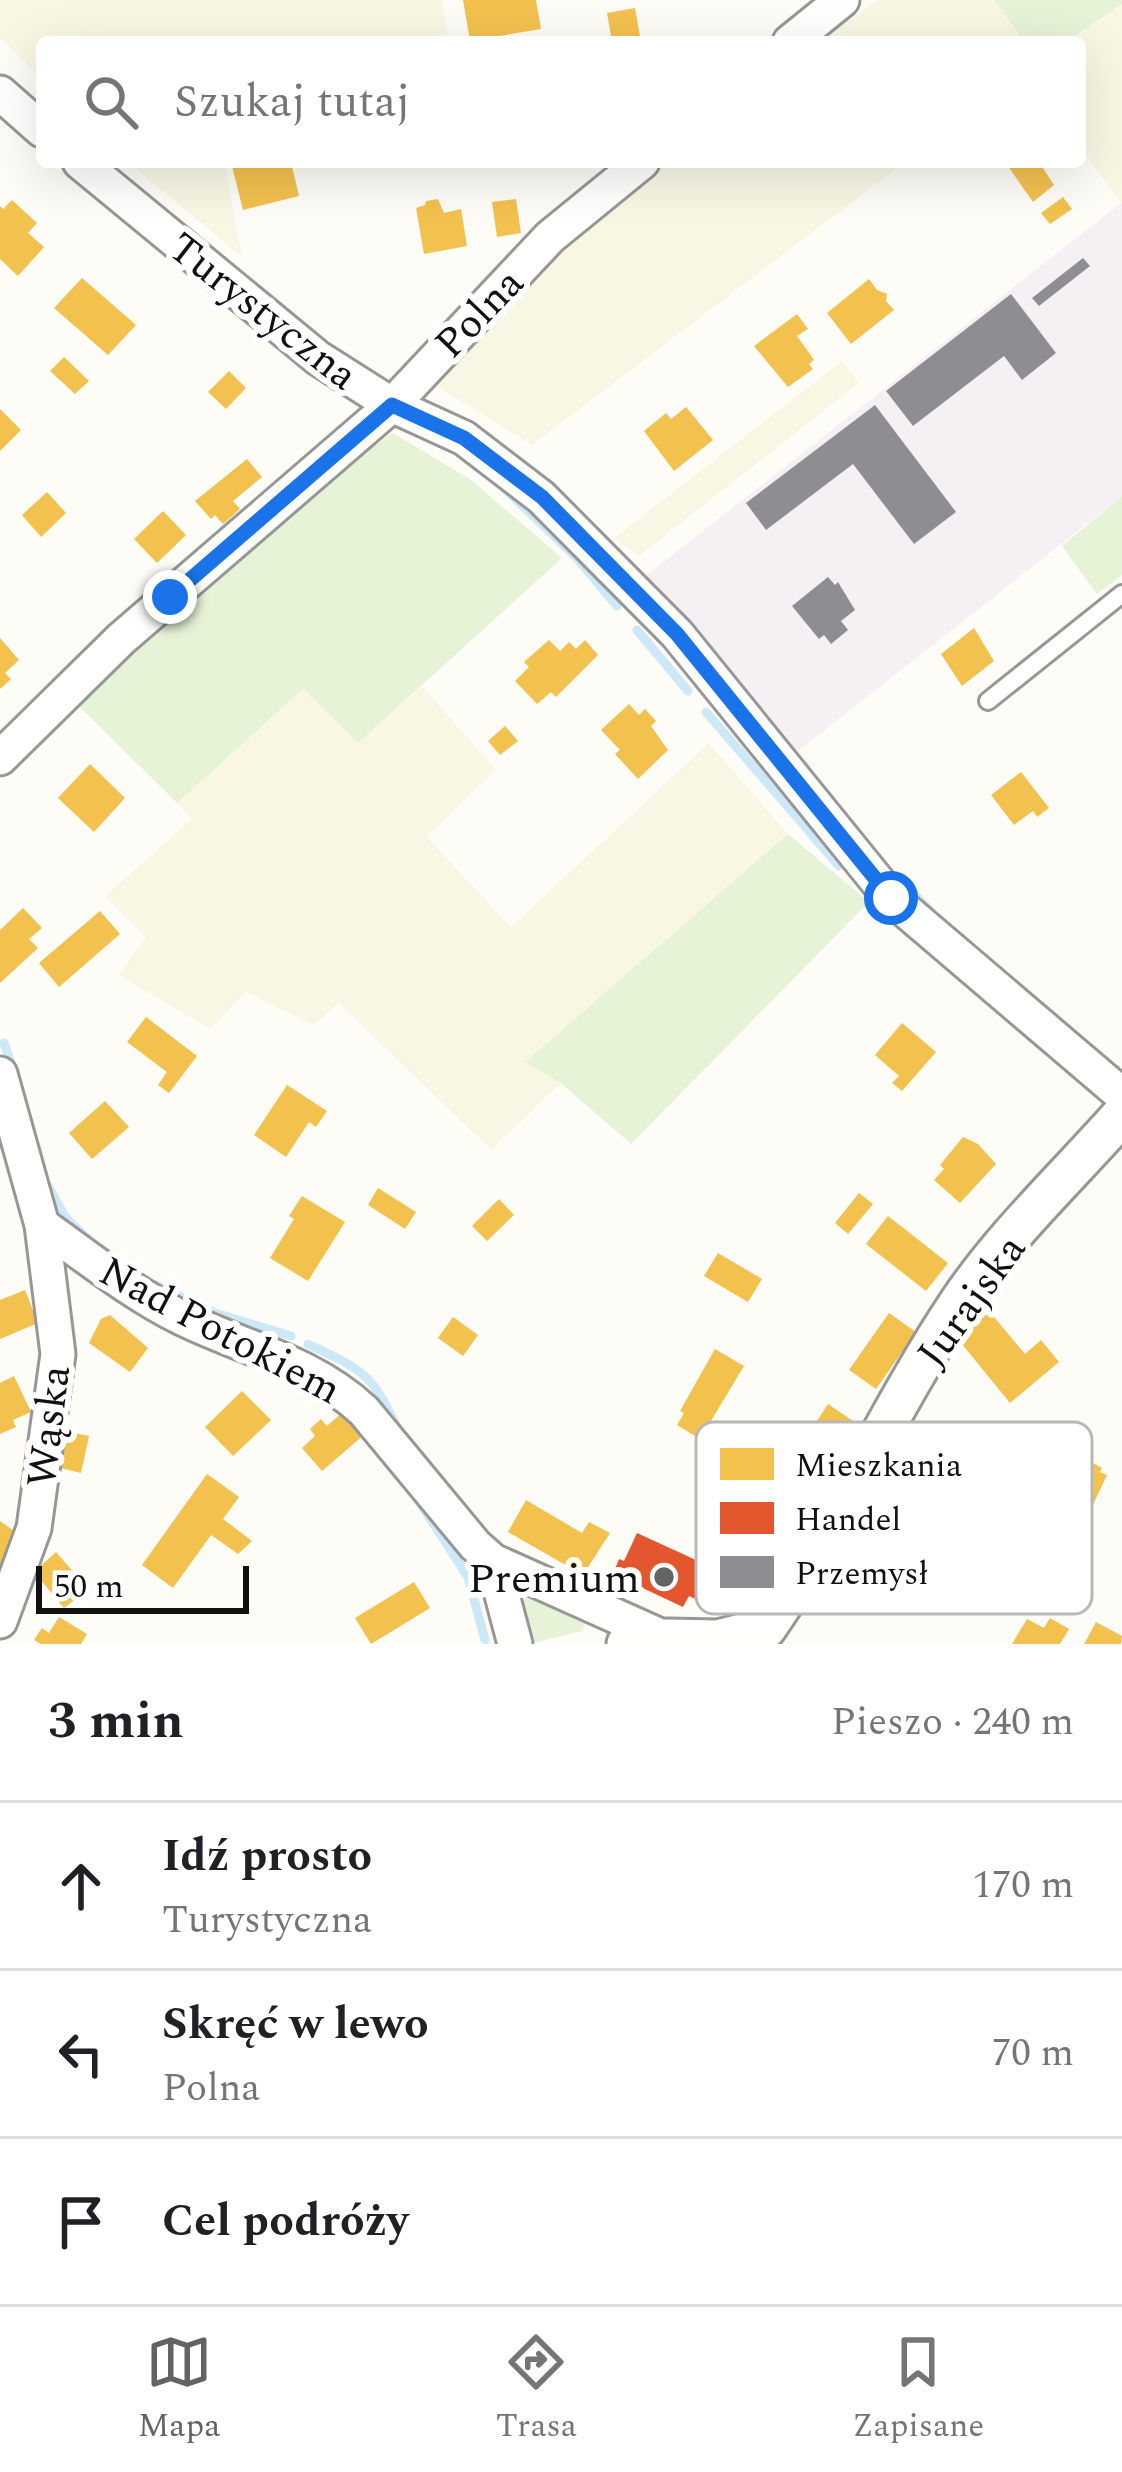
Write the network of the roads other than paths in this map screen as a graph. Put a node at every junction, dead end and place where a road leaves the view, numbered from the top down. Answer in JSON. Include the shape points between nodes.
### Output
{"nodes":[{"id":1,"x":842,"y":0,"type":"edge"},
{"id":2,"x":797,"y":36,"type":"edge"},
{"id":3,"x":0,"y":93,"type":"edge"},
{"id":4,"x":36,"y":125,"type":"edge"},
{"id":5,"x":87,"y":168,"type":"edge"},
{"id":6,"x":635,"y":168,"type":"edge"},
{"id":7,"x":392,"y":405,"type":"junction"},
{"id":8,"x":1122,"y":594,"type":"edge"},
{"id":9,"x":988,"y":701,"type":"dead end"},
{"id":10,"x":0,"y":758,"type":"edge"},
{"id":11,"x":0,"y":1074,"type":"edge"},
{"id":12,"x":1122,"y":1095,"type":"edge"},
{"id":13,"x":1122,"y":1115,"type":"edge"},
{"id":14,"x":42,"y":1225,"type":"junction"},
{"id":15,"x":887,"y":1422,"type":"edge"},
{"id":16,"x":493,"y":1561,"type":"junction"},
{"id":17,"x":0,"y":1621,"type":"edge"},
{"id":18,"x":772,"y":1636,"type":"edge"},
{"id":19,"x":647,"y":1642,"type":"edge"},
{"id":20,"x":515,"y":1644,"type":"edge"}],
"edges":[{"from":1,"to":2,"type":"street"},
{"from":3,"to":4,"type":"street"},
{"from":5,"to":7,"type":"street","name":"Turystyczna","via":[[318,358]]},
{"from":6,"to":7,"type":"street","name":"Polna","via":[[550,238]]},
{"from":7,"to":10,"type":"street","name":"Polna","via":[[122,639]]},
{"from":7,"to":12,"type":"street","name":"Turystyczna","via":[[464,438],[542,497],[677,634],[891,898]]},
{"from":8,"to":9,"type":"lane"},
{"from":11,"to":14,"type":"street"},
{"from":13,"to":15,"type":"street","name":"Jurajska","via":[[961,1299]]},
{"from":14,"to":16,"type":"street","name":"Nad Potokiem","via":[[180,1317],[344,1391]]},
{"from":14,"to":17,"type":"street","name":"Wąska","via":[[58,1354],[34,1528]]},
{"from":16,"to":19,"type":"street","name":"Nad Potokiem"},
{"from":16,"to":20,"type":"street","name":"Nad Potokiem"},
{"from":18,"to":19,"type":"street","name":"Jurajska"}]}
